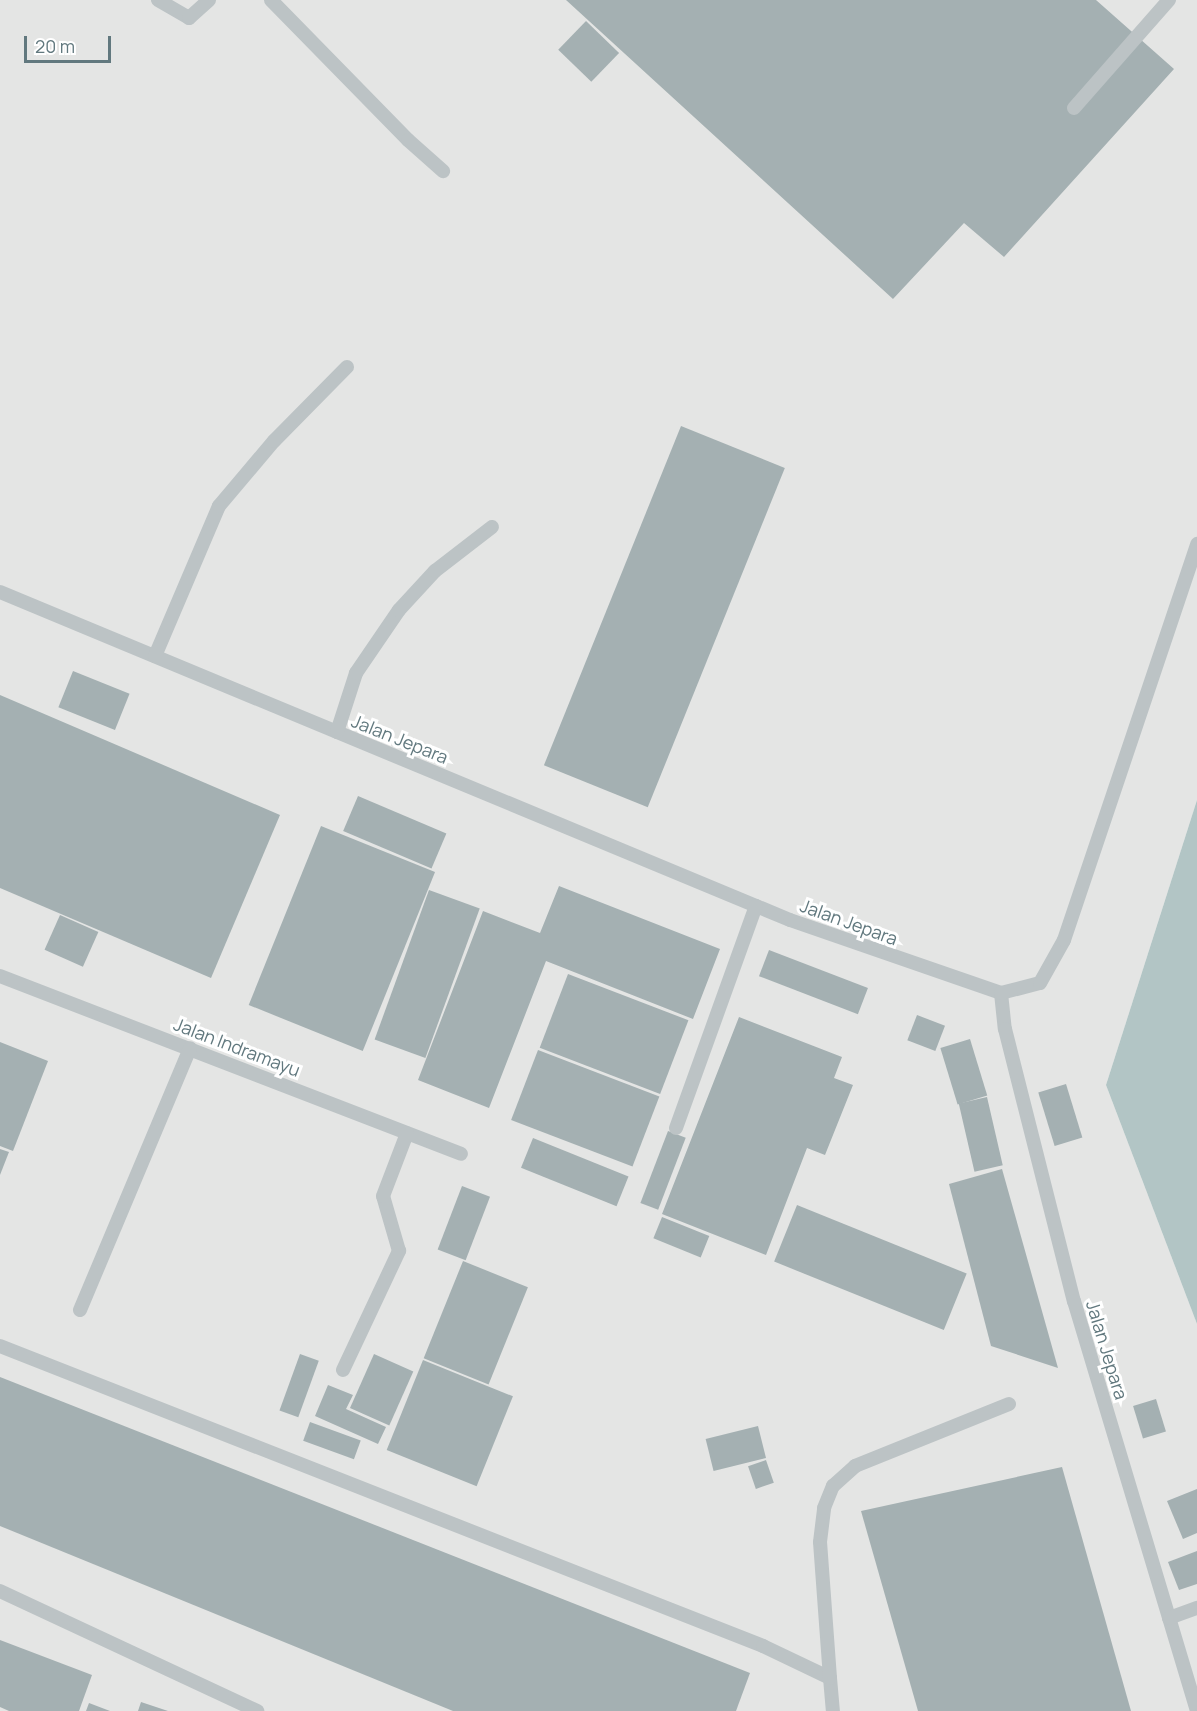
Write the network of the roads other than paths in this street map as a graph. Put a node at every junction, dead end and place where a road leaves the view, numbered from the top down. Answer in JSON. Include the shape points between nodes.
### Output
{"nodes":[{"id":1,"x":158,"y":0,"type":"edge"},
{"id":2,"x":209,"y":0,"type":"edge"},
{"id":3,"x":271,"y":0,"type":"edge"},
{"id":4,"x":1169,"y":0,"type":"edge"},
{"id":5,"x":1074,"y":108,"type":"dead end"},
{"id":6,"x":443,"y":171,"type":"dead end"},
{"id":7,"x":347,"y":367,"type":"dead end"},
{"id":8,"x":492,"y":527,"type":"dead end"},
{"id":9,"x":1197,"y":544,"type":"edge"},
{"id":10,"x":0,"y":592,"type":"edge"},
{"id":11,"x":155,"y":656,"type":"junction"},
{"id":12,"x":337,"y":732,"type":"junction"},
{"id":13,"x":756,"y":906,"type":"junction"},
{"id":14,"x":0,"y":976,"type":"edge"},
{"id":15,"x":1001,"y":993,"type":"junction"},
{"id":16,"x":190,"y":1048,"type":"junction"},
{"id":17,"x":676,"y":1128,"type":"dead end"},
{"id":18,"x":407,"y":1133,"type":"junction"},
{"id":19,"x":461,"y":1154,"type":"dead end"},
{"id":20,"x":80,"y":1310,"type":"dead end"},
{"id":21,"x":0,"y":1346,"type":"edge"},
{"id":22,"x":343,"y":1370,"type":"dead end"},
{"id":23,"x":1009,"y":1404,"type":"dead end"},
{"id":24,"x":0,"y":1591,"type":"edge"},
{"id":25,"x":1197,"y":1608,"type":"edge"},
{"id":26,"x":1169,"y":1618,"type":"junction"},
{"id":27,"x":830,"y":1678,"type":"junction"},
{"id":28,"x":257,"y":1711,"type":"edge"},
{"id":29,"x":833,"y":1711,"type":"edge"},
{"id":30,"x":1197,"y":1711,"type":"edge"}],
"edges":[{"from":1,"to":2,"type":"lane","via":[[189,18]]},
{"from":3,"to":6,"type":"lane"},
{"from":4,"to":5,"type":"lane"},
{"from":7,"to":11,"type":"lane","via":[[274,441],[219,506]]},
{"from":8,"to":12,"type":"lane","via":[[435,571],[399,610],[356,673]]},
{"from":9,"to":15,"type":"lane","via":[[1064,940],[1040,983]]},
{"from":10,"to":11,"type":"lane","name":"Jalan Jepara"},
{"from":11,"to":12,"type":"lane","name":"Jalan Jepara"},
{"from":12,"to":13,"type":"lane","name":"Jalan Jepara"},
{"from":13,"to":15,"type":"lane","name":"Jalan Jepara"},
{"from":13,"to":17,"type":"lane"},
{"from":14,"to":16,"type":"lane","name":"Jalan Indramayu"},
{"from":15,"to":26,"type":"lane","name":"Jalan Jepara","via":[[1005,1029],[1074,1301]]},
{"from":16,"to":18,"type":"lane","name":"Jalan Indramayu"},
{"from":16,"to":20,"type":"lane"},
{"from":18,"to":19,"type":"lane","name":"Jalan Indramayu"},
{"from":18,"to":22,"type":"lane","via":[[383,1196],[399,1251]]},
{"from":21,"to":27,"type":"lane","via":[[763,1646]]},
{"from":23,"to":27,"type":"lane","via":[[855,1466],[833,1486],[824,1508],[820,1542]]},
{"from":24,"to":28,"type":"lane"},
{"from":25,"to":26,"type":"lane"},
{"from":26,"to":30,"type":"lane","name":"Jalan Jepara"},
{"from":27,"to":29,"type":"lane"}]}
